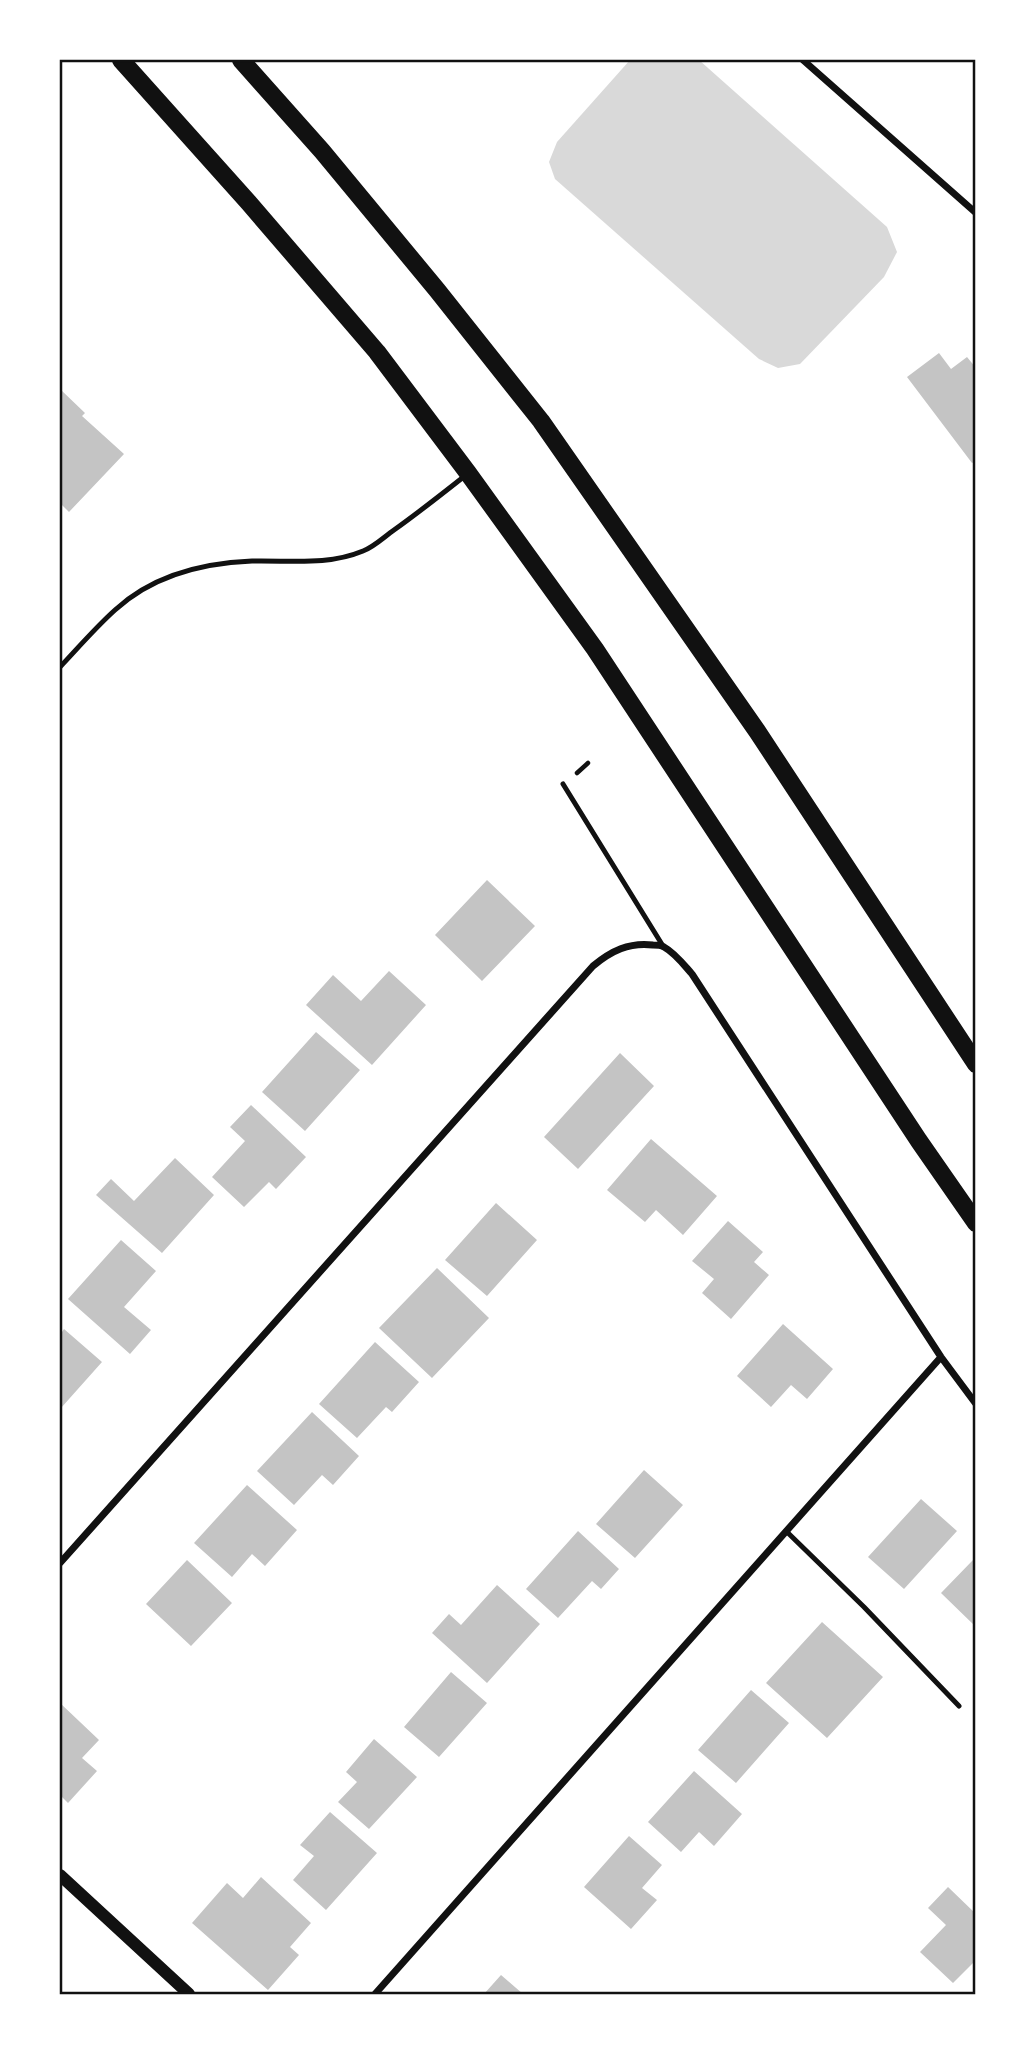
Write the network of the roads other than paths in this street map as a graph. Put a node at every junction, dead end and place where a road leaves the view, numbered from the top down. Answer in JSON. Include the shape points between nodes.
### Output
{"nodes":[{"id":1,"x":121,"y":60,"type":"edge"},
{"id":2,"x":241,"y":60,"type":"edge"},
{"id":3,"x":803,"y":60,"type":"edge"},
{"id":4,"x":975,"y":213,"type":"edge"},
{"id":5,"x":468,"y":473,"type":"junction"},
{"id":6,"x":60,"y":667,"type":"edge"},
{"id":7,"x":562,"y":784,"type":"dead end"},
{"id":8,"x":663,"y":946,"type":"junction"},
{"id":9,"x":975,"y":1064,"type":"edge"},
{"id":10,"x":975,"y":1223,"type":"edge"},
{"id":11,"x":941,"y":1357,"type":"junction"},
{"id":12,"x":975,"y":1404,"type":"edge"},
{"id":13,"x":786,"y":1531,"type":"junction"},
{"id":14,"x":60,"y":1563,"type":"edge"},
{"id":15,"x":959,"y":1706,"type":"dead end"},
{"id":16,"x":60,"y":1875,"type":"edge"},
{"id":17,"x":189,"y":1994,"type":"edge"},
{"id":18,"x":374,"y":1994,"type":"edge"}],
"edges":[{"from":1,"to":5,"type":"main road","via":[[377,352]]},
{"from":2,"to":9,"type":"main road","via":[[348,183],[541,421],[757,731]]},
{"from":3,"to":4,"type":"street"},
{"from":5,"to":6,"type":"lane","via":[[366,550],[329,561],[253,561],[175,573],[116,609]]},
{"from":5,"to":10,"type":"main road","via":[[595,649]]},
{"from":7,"to":8,"type":"lane"},
{"from":8,"to":11,"type":"street","via":[[692,974]]},
{"from":8,"to":14,"type":"street","via":[[626,946],[593,967]]},
{"from":11,"to":12,"type":"street"},
{"from":11,"to":13,"type":"street"},
{"from":13,"to":15,"type":"lane"},
{"from":13,"to":18,"type":"street"},
{"from":16,"to":17,"type":"street"}]}
